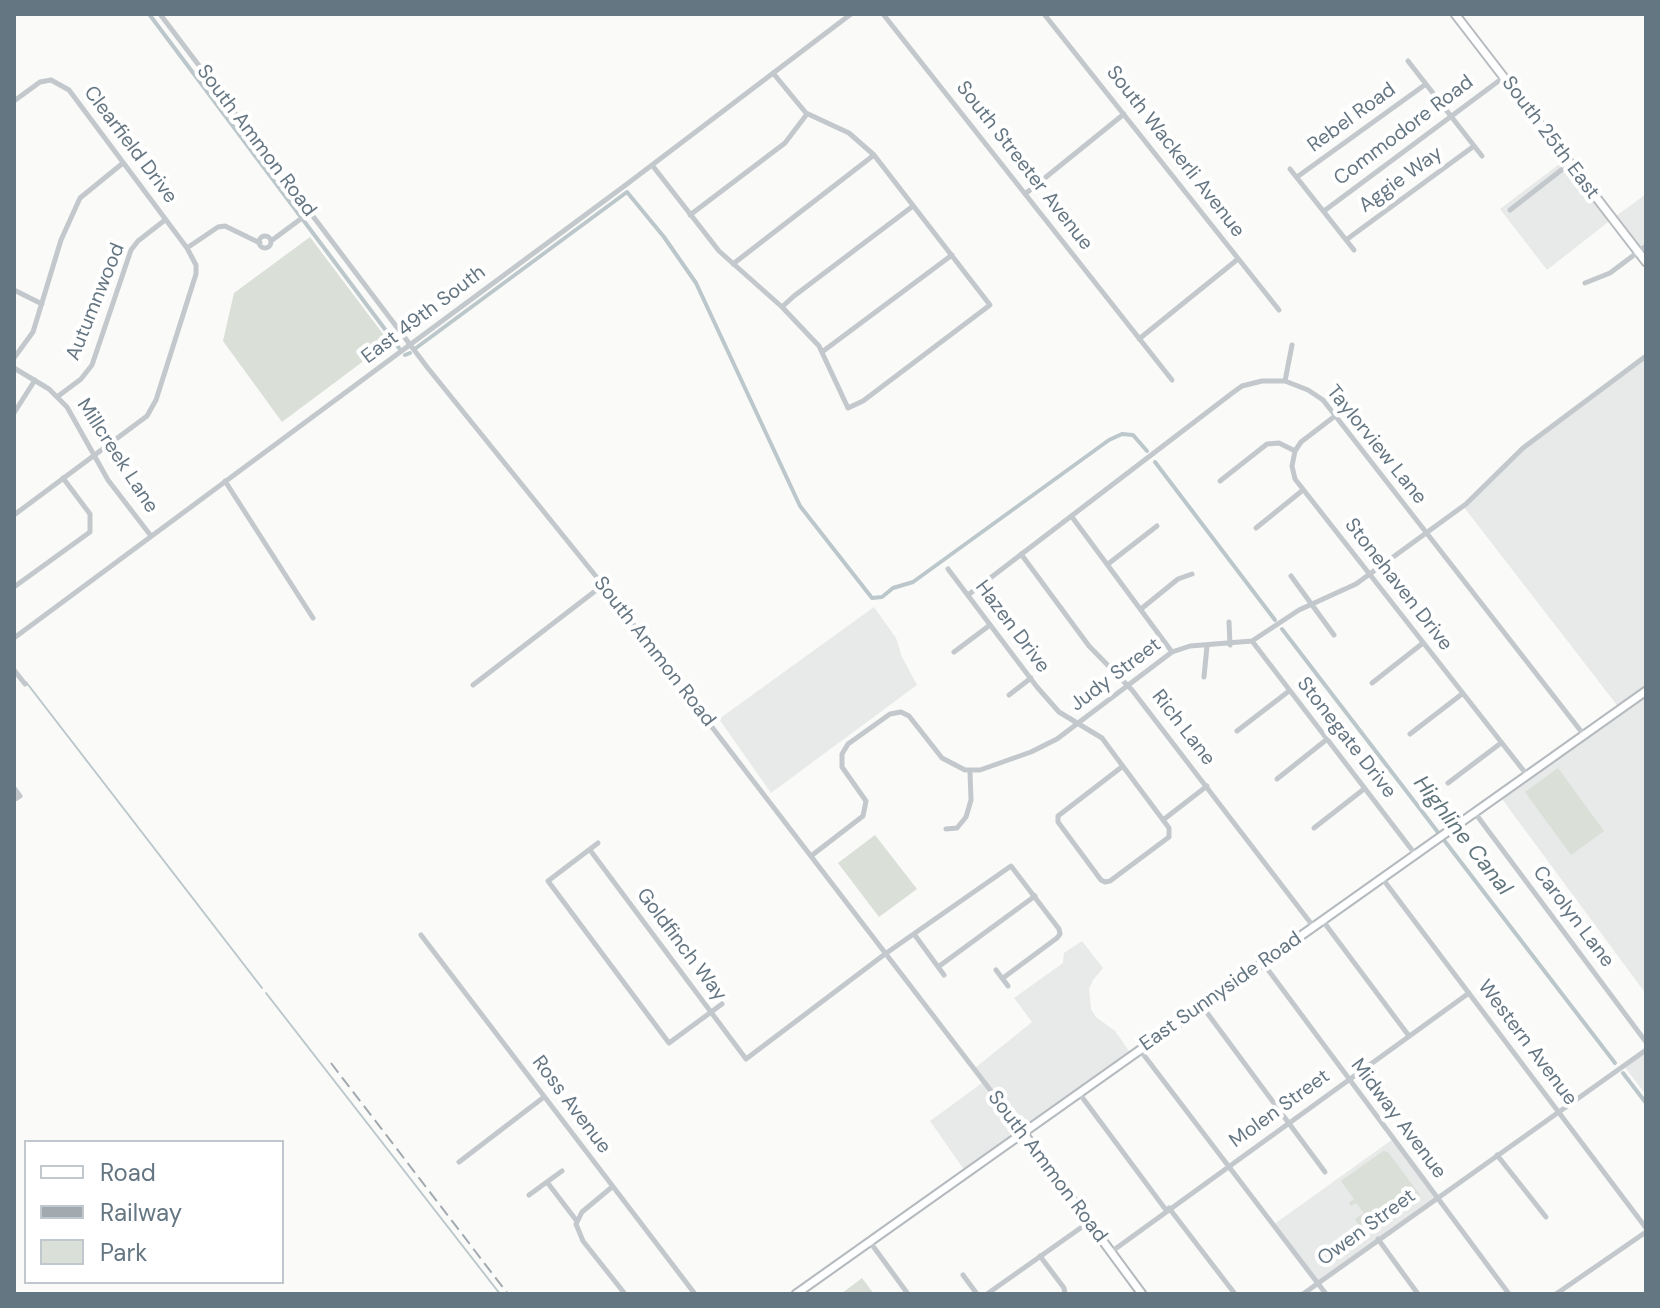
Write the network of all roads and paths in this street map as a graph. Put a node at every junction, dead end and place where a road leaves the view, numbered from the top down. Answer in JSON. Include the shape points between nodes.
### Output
{"nodes":[{"id":1,"x":160,"y":14,"type":"edge"},
{"id":2,"x":851,"y":14,"type":"edge"},
{"id":3,"x":883,"y":14,"type":"edge"},
{"id":4,"x":1044,"y":14,"type":"edge"},
{"id":5,"x":1455,"y":14,"type":"edge"},
{"id":6,"x":1408,"y":61,"type":"dead end"},
{"id":7,"x":773,"y":73,"type":"junction"},
{"id":8,"x":1504,"y":77,"type":"junction"},
{"id":9,"x":1426,"y":84,"type":"junction"},
{"id":10,"x":14,"y":101,"type":"edge"},
{"id":11,"x":807,"y":114,"type":"junction"},
{"id":12,"x":1124,"y":114,"type":"junction"},
{"id":13,"x":1451,"y":116,"type":"junction"},
{"id":14,"x":1474,"y":146,"type":"junction"},
{"id":15,"x":874,"y":155,"type":"junction"},
{"id":16,"x":1482,"y":156,"type":"dead end"},
{"id":17,"x":123,"y":163,"type":"junction"},
{"id":18,"x":1569,"y":164,"type":"junction"},
{"id":19,"x":652,"y":165,"type":"junction"},
{"id":20,"x":1290,"y":169,"type":"dead end"},
{"id":21,"x":1297,"y":177,"type":"junction"},
{"id":22,"x":1025,"y":194,"type":"junction"},
{"id":23,"x":913,"y":206,"type":"junction"},
{"id":24,"x":1510,"y":210,"type":"dead end"},
{"id":25,"x":1324,"y":211,"type":"junction"},
{"id":26,"x":308,"y":213,"type":"junction"},
{"id":27,"x":690,"y":215,"type":"junction"},
{"id":28,"x":165,"y":220,"type":"junction"},
{"id":29,"x":1346,"y":240,"type":"junction"},
{"id":30,"x":1646,"y":246,"type":"edge"},
{"id":31,"x":187,"y":248,"type":"junction"},
{"id":32,"x":1354,"y":250,"type":"dead end"},
{"id":33,"x":1638,"y":252,"type":"junction"},
{"id":34,"x":952,"y":255,"type":"junction"},
{"id":35,"x":1238,"y":259,"type":"junction"},
{"id":36,"x":1646,"y":262,"type":"edge"},
{"id":37,"x":733,"y":264,"type":"junction"},
{"id":38,"x":1585,"y":283,"type":"dead end"},
{"id":39,"x":14,"y":290,"type":"edge"},
{"id":40,"x":42,"y":304,"type":"junction"},
{"id":41,"x":782,"y":307,"type":"junction"},
{"id":42,"x":1279,"y":310,"type":"dead end"},
{"id":43,"x":1139,"y":339,"type":"junction"},
{"id":44,"x":410,"y":345,"type":"junction"},
{"id":45,"x":1292,"y":345,"type":"dead end"},
{"id":46,"x":822,"y":352,"type":"junction"},
{"id":47,"x":1646,"y":356,"type":"edge"},
{"id":48,"x":14,"y":358,"type":"edge"},
{"id":49,"x":14,"y":368,"type":"edge"},
{"id":50,"x":35,"y":380,"type":"junction"},
{"id":51,"x":1172,"y":380,"type":"dead end"},
{"id":52,"x":1285,"y":381,"type":"junction"},
{"id":53,"x":57,"y":397,"type":"junction"},
{"id":54,"x":14,"y":413,"type":"edge"},
{"id":55,"x":1335,"y":416,"type":"junction"},
{"id":56,"x":1295,"y":451,"type":"junction"},
{"id":57,"x":94,"y":455,"type":"junction"},
{"id":58,"x":63,"y":478,"type":"junction"},
{"id":59,"x":225,"y":481,"type":"junction"},
{"id":60,"x":1220,"y":481,"type":"dead end"},
{"id":61,"x":1303,"y":490,"type":"junction"},
{"id":62,"x":14,"y":515,"type":"edge"},
{"id":63,"x":1072,"y":517,"type":"junction"},
{"id":64,"x":1157,"y":526,"type":"dead end"},
{"id":65,"x":1256,"y":528,"type":"dead end"},
{"id":66,"x":1427,"y":533,"type":"junction"},
{"id":67,"x":151,"y":536,"type":"junction"},
{"id":68,"x":1021,"y":554,"type":"junction"},
{"id":69,"x":1108,"y":564,"type":"junction"},
{"id":70,"x":948,"y":569,"type":"dead end"},
{"id":71,"x":1192,"y":574,"type":"dead end"},
{"id":72,"x":1369,"y":574,"type":"junction"},
{"id":73,"x":1291,"y":576,"type":"dead end"},
{"id":74,"x":603,"y":585,"type":"junction"},
{"id":75,"x":14,"y":587,"type":"edge"},
{"id":76,"x":968,"y":595,"type":"junction"},
{"id":77,"x":1311,"y":605,"type":"junction"},
{"id":78,"x":1141,"y":609,"type":"junction"},
{"id":79,"x":313,"y":618,"type":"dead end"},
{"id":80,"x":1229,"y":622,"type":"dead end"},
{"id":81,"x":990,"y":625,"type":"junction"},
{"id":82,"x":1334,"y":635,"type":"dead end"},
{"id":83,"x":14,"y":638,"type":"edge"},
{"id":84,"x":1252,"y":641,"type":"junction"},
{"id":85,"x":1423,"y":643,"type":"junction"},
{"id":86,"x":1230,"y":645,"type":"junction"},
{"id":87,"x":1207,"y":646,"type":"junction"},
{"id":88,"x":954,"y":652,"type":"dead end"},
{"id":89,"x":1172,"y":652,"type":"junction"},
{"id":90,"x":14,"y":670,"type":"edge"},
{"id":91,"x":1204,"y":677,"type":"dead end"},
{"id":92,"x":1031,"y":678,"type":"junction"},
{"id":93,"x":1372,"y":683,"type":"dead end"},
{"id":94,"x":25,"y":684,"type":"dead end"},
{"id":95,"x":1128,"y":684,"type":"junction"},
{"id":96,"x":473,"y":685,"type":"dead end"},
{"id":97,"x":1289,"y":691,"type":"junction"},
{"id":98,"x":1646,"y":691,"type":"edge"},
{"id":99,"x":1462,"y":694,"type":"junction"},
{"id":100,"x":1009,"y":695,"type":"dead end"},
{"id":101,"x":1077,"y":724,"type":"junction"},
{"id":102,"x":1237,"y":731,"type":"dead end"},
{"id":103,"x":1410,"y":734,"type":"dead end"},
{"id":104,"x":1584,"y":735,"type":"junction"},
{"id":105,"x":1326,"y":740,"type":"junction"},
{"id":106,"x":1501,"y":743,"type":"junction"},
{"id":107,"x":1123,"y":766,"type":"junction"},
{"id":108,"x":970,"y":772,"type":"junction"},
{"id":109,"x":1527,"y":775,"type":"junction"},
{"id":110,"x":1277,"y":779,"type":"dead end"},
{"id":111,"x":1448,"y":783,"type":"dead end"},
{"id":112,"x":1208,"y":786,"type":"junction"},
{"id":113,"x":14,"y":788,"type":"edge"},
{"id":114,"x":1364,"y":789,"type":"junction"},
{"id":115,"x":17,"y":798,"type":"edge"},
{"id":116,"x":1474,"y":812,"type":"junction"},
{"id":117,"x":1163,"y":820,"type":"junction"},
{"id":118,"x":1314,"y":828,"type":"dead end"},
{"id":119,"x":946,"y":829,"type":"dead end"},
{"id":120,"x":598,"y":843,"type":"dead end"},
{"id":121,"x":590,"y":850,"type":"junction"},
{"id":122,"x":1415,"y":854,"type":"junction"},
{"id":123,"x":811,"y":856,"type":"junction"},
{"id":124,"x":1382,"y":878,"type":"junction"},
{"id":125,"x":1035,"y":896,"type":"junction"},
{"id":126,"x":1322,"y":920,"type":"junction"},
{"id":127,"x":1313,"y":926,"type":"junction"},
{"id":128,"x":914,"y":934,"type":"junction"},
{"id":129,"x":421,"y":935,"type":"dead end"},
{"id":130,"x":885,"y":954,"type":"junction"},
{"id":131,"x":1262,"y":963,"type":"junction"},
{"id":132,"x":938,"y":967,"type":"junction"},
{"id":133,"x":996,"y":970,"type":"dead end"},
{"id":134,"x":944,"y":975,"type":"dead end"},
{"id":135,"x":1003,"y":978,"type":"junction"},
{"id":136,"x":1008,"y":986,"type":"dead end"},
{"id":137,"x":1469,"y":993,"type":"junction"},
{"id":138,"x":722,"y":1004,"type":"dead end"},
{"id":139,"x":1202,"y":1006,"type":"junction"},
{"id":140,"x":711,"y":1012,"type":"junction"},
{"id":141,"x":1409,"y":1036,"type":"junction"},
{"id":142,"x":1646,"y":1042,"type":"edge"},
{"id":143,"x":1140,"y":1049,"type":"junction"},
{"id":144,"x":1646,"y":1050,"type":"edge"},
{"id":145,"x":1348,"y":1080,"type":"junction"},
{"id":146,"x":1079,"y":1093,"type":"junction"},
{"id":147,"x":544,"y":1097,"type":"junction"},
{"id":148,"x":1559,"y":1112,"type":"junction"},
{"id":149,"x":1288,"y":1123,"type":"junction"},
{"id":150,"x":1024,"y":1134,"type":"junction"},
{"id":151,"x":1497,"y":1155,"type":"junction"},
{"id":152,"x":459,"y":1162,"type":"dead end"},
{"id":153,"x":1229,"y":1165,"type":"junction"},
{"id":154,"x":562,"y":1171,"type":"dead end"},
{"id":155,"x":1325,"y":1172,"type":"dead end"},
{"id":156,"x":547,"y":1182,"type":"junction"},
{"id":157,"x":612,"y":1187,"type":"junction"},
{"id":158,"x":529,"y":1195,"type":"dead end"},
{"id":159,"x":1437,"y":1198,"type":"junction"},
{"id":160,"x":1168,"y":1209,"type":"junction"},
{"id":161,"x":1546,"y":1217,"type":"dead end"},
{"id":162,"x":577,"y":1221,"type":"junction"},
{"id":163,"x":1089,"y":1222,"type":"junction"},
{"id":164,"x":1646,"y":1230,"type":"edge"},
{"id":165,"x":1378,"y":1239,"type":"junction"},
{"id":166,"x":870,"y":1242,"type":"junction"},
{"id":167,"x":1111,"y":1252,"type":"junction"},
{"id":168,"x":1040,"y":1256,"type":"junction"},
{"id":169,"x":963,"y":1275,"type":"dead end"},
{"id":170,"x":1318,"y":1283,"type":"junction"},
{"id":171,"x":625,"y":1294,"type":"edge"},
{"id":172,"x":695,"y":1294,"type":"edge"},
{"id":173,"x":796,"y":1294,"type":"edge"},
{"id":174,"x":908,"y":1294,"type":"edge"},
{"id":175,"x":977,"y":1294,"type":"edge"},
{"id":176,"x":987,"y":1294,"type":"edge"},
{"id":177,"x":1065,"y":1294,"type":"edge"},
{"id":178,"x":1142,"y":1294,"type":"edge"},
{"id":179,"x":1235,"y":1294,"type":"edge"},
{"id":180,"x":1303,"y":1294,"type":"edge"},
{"id":181,"x":1326,"y":1294,"type":"edge"},
{"id":182,"x":1418,"y":1294,"type":"edge"},
{"id":183,"x":1509,"y":1294,"type":"edge"},
{"id":184,"x":1556,"y":1294,"type":"edge"}],
"edges":[{"from":1,"to":26,"type":"street","name":"South Ammon Road"},
{"from":2,"to":7,"type":"street","name":"East 49th South"},
{"from":3,"to":22,"type":"street","name":"South Streeter Avenue"},
{"from":4,"to":12,"type":"street","name":"South Wackerli Avenue"},
{"from":5,"to":8,"type":"main road","name":"South 25th East"},
{"from":6,"to":9,"type":"street"},
{"from":7,"to":11,"type":"street"},
{"from":7,"to":19,"type":"street","name":"East 49th South"},
{"from":8,"to":13,"type":"street","name":"Commodore Road"},
{"from":8,"to":18,"type":"main road","name":"South 25th East"},
{"from":9,"to":13,"type":"street"},
{"from":9,"to":21,"type":"street","name":"Rebel Road"},
{"from":10,"to":17,"type":"street","name":"Clearfield Drive","via":[[40,82],[61,84]]},
{"from":11,"to":15,"type":"street","via":[[849,133]]},
{"from":11,"to":27,"type":"street","via":[[785,143]]},
{"from":12,"to":22,"type":"street"},
{"from":12,"to":35,"type":"street","name":"South Wackerli Avenue"},
{"from":13,"to":14,"type":"street"},
{"from":13,"to":25,"type":"street","name":"Commodore Road"},
{"from":14,"to":16,"type":"street"},
{"from":14,"to":29,"type":"street","name":"Aggie Way"},
{"from":15,"to":23,"type":"street"},
{"from":15,"to":37,"type":"street"},
{"from":17,"to":28,"type":"street","name":"Clearfield Drive"},
{"from":17,"to":40,"type":"street","via":[[80,198]]},
{"from":18,"to":24,"type":"street"},
{"from":18,"to":33,"type":"main road","name":"South 25th East"},
{"from":19,"to":27,"type":"street"},
{"from":19,"to":44,"type":"street","name":"East 49th South"},
{"from":20,"to":21,"type":"street"},
{"from":21,"to":25,"type":"street"},
{"from":22,"to":43,"type":"street","name":"South Streeter Avenue"},
{"from":23,"to":34,"type":"street"},
{"from":23,"to":41,"type":"street"},
{"from":25,"to":29,"type":"street"},
{"from":26,"to":31,"type":"street","via":[[271,241],[265,236],[260,243],[225,226]]},
{"from":26,"to":44,"type":"street","name":"South Ammon Road"},
{"from":27,"to":37,"type":"street"},
{"from":28,"to":31,"type":"street","name":"Clearfield Drive"},
{"from":28,"to":53,"type":"street","name":"Autumnwood","via":[[131,250],[92,365]]},
{"from":29,"to":32,"type":"street"},
{"from":30,"to":33,"type":"street"},
{"from":31,"to":57,"type":"street","name":"Clearfield Drive","via":[[196,274],[152,410]]},
{"from":33,"to":36,"type":"main road","name":"South 25th East"},
{"from":33,"to":38,"type":"street"},
{"from":34,"to":46,"type":"street"},
{"from":34,"to":46,"type":"street","via":[[990,305],[863,401],[848,408]]},
{"from":35,"to":42,"type":"street","name":"South Wackerli Avenue"},
{"from":35,"to":43,"type":"street"},
{"from":37,"to":41,"type":"street"},
{"from":39,"to":40,"type":"street"},
{"from":40,"to":48,"type":"street","via":[[33,332]]},
{"from":41,"to":46,"type":"street"},
{"from":43,"to":51,"type":"street","name":"South Streeter Avenue"},
{"from":44,"to":59,"type":"street","name":"East 49th South"},
{"from":44,"to":74,"type":"street","name":"South Ammon Road"},
{"from":45,"to":52,"type":"street"},
{"from":47,"to":66,"type":"street","name":"Judy Street","via":[[1523,448],[1477,495]]},
{"from":49,"to":50,"type":"street","name":"Millcreek Lane"},
{"from":50,"to":53,"type":"street","name":"Millcreek Lane"},
{"from":50,"to":54,"type":"street"},
{"from":52,"to":55,"type":"street","name":"Taylorview Lane","via":[[1316,395]]},
{"from":52,"to":63,"type":"street","via":[[1242,386]]},
{"from":53,"to":57,"type":"street","name":"Millcreek Lane"},
{"from":55,"to":56,"type":"street"},
{"from":55,"to":66,"type":"street","name":"Taylorview Lane"},
{"from":56,"to":60,"type":"street","via":[[1267,444]]},
{"from":56,"to":61,"type":"street","name":"Stonehaven Drive","via":[[1292,466]]},
{"from":57,"to":58,"type":"street"},
{"from":57,"to":67,"type":"street","name":"Millcreek Lane"},
{"from":58,"to":62,"type":"street"},
{"from":58,"to":75,"type":"street","via":[[90,514],[90,532]]},
{"from":59,"to":67,"type":"street","name":"East 49th South"},
{"from":59,"to":79,"type":"street"},
{"from":61,"to":65,"type":"street"},
{"from":61,"to":72,"type":"street","name":"Stonehaven Drive"},
{"from":63,"to":68,"type":"street"},
{"from":63,"to":69,"type":"street"},
{"from":64,"to":69,"type":"street"},
{"from":66,"to":72,"type":"street","name":"Judy Street"},
{"from":66,"to":104,"type":"street","name":"Taylorview Lane"},
{"from":67,"to":83,"type":"street","name":"East 49th South"},
{"from":68,"to":76,"type":"street"},
{"from":68,"to":95,"type":"street","name":"Rich Lane","via":[[1089,646]]},
{"from":69,"to":78,"type":"street"},
{"from":70,"to":76,"type":"street","name":"Hazen Drive"},
{"from":71,"to":78,"type":"street"},
{"from":72,"to":77,"type":"street","name":"Judy Street"},
{"from":72,"to":85,"type":"street","name":"Stonehaven Drive"},
{"from":73,"to":77,"type":"street"},
{"from":74,"to":96,"type":"street"},
{"from":74,"to":123,"type":"street","name":"South Ammon Road"},
{"from":76,"to":81,"type":"street","name":"Hazen Drive"},
{"from":77,"to":82,"type":"street"},
{"from":77,"to":84,"type":"street","name":"Judy Street"},
{"from":78,"to":89,"type":"street"},
{"from":80,"to":86,"type":"street"},
{"from":81,"to":88,"type":"street"},
{"from":81,"to":92,"type":"street","name":"Hazen Drive"},
{"from":84,"to":86,"type":"street","name":"Judy Street"},
{"from":84,"to":97,"type":"street","name":"Stonegate Drive"},
{"from":85,"to":93,"type":"street"},
{"from":85,"to":99,"type":"street","name":"Stonehaven Drive"},
{"from":86,"to":87,"type":"street","name":"Judy Street"},
{"from":87,"to":89,"type":"street","name":"Judy Street"},
{"from":87,"to":91,"type":"street"},
{"from":89,"to":95,"type":"street","name":"Judy Street"},
{"from":90,"to":94,"type":"street"},
{"from":92,"to":100,"type":"street"},
{"from":92,"to":101,"type":"street","name":"Hazen Drive","via":[[1059,712]]},
{"from":95,"to":101,"type":"street","name":"Judy Street"},
{"from":95,"to":112,"type":"street","name":"Rich Lane"},
{"from":97,"to":102,"type":"street"},
{"from":97,"to":105,"type":"street","name":"Stonegate Drive"},
{"from":98,"to":104,"type":"main road","name":"East Sunnyside Road"},
{"from":99,"to":103,"type":"street"},
{"from":99,"to":106,"type":"street","name":"Stonehaven Drive"},
{"from":101,"to":107,"type":"street","name":"Hazen Drive","via":[[1102,738]]},
{"from":101,"to":108,"type":"street","name":"Judy Street","via":[[1031,752]]},
{"from":104,"to":109,"type":"main road","name":"East Sunnyside Road"},
{"from":105,"to":110,"type":"street"},
{"from":105,"to":114,"type":"street","name":"Stonegate Drive"},
{"from":106,"to":109,"type":"street","name":"Stonehaven Drive"},
{"from":106,"to":111,"type":"street"},
{"from":107,"to":117,"type":"street","name":"Hazen Drive"},
{"from":107,"to":117,"type":"street","via":[[1058,816],[1101,880],[1110,881],[1169,837]]},
{"from":108,"to":119,"type":"street","via":[[966,817],[957,828]]},
{"from":108,"to":123,"type":"street","via":[[942,758],[909,716],[890,714],[842,754],[842,767],[866,801],[863,816]]},
{"from":109,"to":116,"type":"main road","name":"East Sunnyside Road"},
{"from":112,"to":117,"type":"street"},
{"from":112,"to":127,"type":"street","name":"Rich Lane"},
{"from":113,"to":115,"type":"street"},
{"from":114,"to":118,"type":"street"},
{"from":114,"to":122,"type":"street","name":"Stonegate Drive"},
{"from":116,"to":122,"type":"main road","name":"East Sunnyside Road"},
{"from":116,"to":142,"type":"street","name":"Carolyn Lane"},
{"from":120,"to":121,"type":"street"},
{"from":121,"to":140,"type":"street","name":"Goldfinch Way"},
{"from":121,"to":140,"type":"street","via":[[548,881],[669,1043]]},
{"from":122,"to":124,"type":"main road","name":"East Sunnyside Road"},
{"from":123,"to":130,"type":"street","name":"South Ammon Road"},
{"from":124,"to":126,"type":"main road","name":"East Sunnyside Road"},
{"from":124,"to":137,"type":"street","name":"Western Avenue"},
{"from":125,"to":128,"type":"street","via":[[1011,866],[1006,867]]},
{"from":125,"to":132,"type":"street"},
{"from":125,"to":135,"type":"street","via":[[1060,934]]},
{"from":126,"to":127,"type":"main road","name":"East Sunnyside Road"},
{"from":126,"to":141,"type":"street"},
{"from":127,"to":131,"type":"main road","name":"East Sunnyside Road"},
{"from":128,"to":130,"type":"street"},
{"from":128,"to":132,"type":"street"},
{"from":129,"to":147,"type":"street","name":"Ross Avenue"},
{"from":130,"to":140,"type":"street","name":"Goldfinch Way","via":[[746,1059]]},
{"from":130,"to":150,"type":"street","name":"South Ammon Road"},
{"from":131,"to":139,"type":"main road","name":"East Sunnyside Road"},
{"from":131,"to":145,"type":"street","name":"Midway Avenue"},
{"from":132,"to":134,"type":"street"},
{"from":133,"to":135,"type":"street"},
{"from":135,"to":136,"type":"street"},
{"from":137,"to":141,"type":"street","name":"Molen Street"},
{"from":137,"to":148,"type":"street","name":"Western Avenue"},
{"from":138,"to":140,"type":"street"},
{"from":139,"to":143,"type":"main road","name":"East Sunnyside Road"},
{"from":139,"to":149,"type":"street"},
{"from":141,"to":145,"type":"street","name":"Molen Street"},
{"from":143,"to":146,"type":"main road","name":"East Sunnyside Road"},
{"from":143,"to":153,"type":"street"},
{"from":144,"to":148,"type":"street","name":"Owen Street"},
{"from":145,"to":149,"type":"street","name":"Molen Street"},
{"from":145,"to":159,"type":"street","name":"Midway Avenue"},
{"from":146,"to":150,"type":"main road","name":"East Sunnyside Road"},
{"from":146,"to":160,"type":"street"},
{"from":147,"to":152,"type":"street"},
{"from":147,"to":157,"type":"street","name":"Ross Avenue"},
{"from":148,"to":151,"type":"street","name":"Owen Street"},
{"from":148,"to":164,"type":"street","name":"Western Avenue"},
{"from":149,"to":153,"type":"street","name":"Molen Street"},
{"from":149,"to":155,"type":"street"},
{"from":150,"to":163,"type":"main road","name":"South Ammon Road"},
{"from":150,"to":166,"type":"main road","name":"East Sunnyside Road"},
{"from":151,"to":159,"type":"street","name":"Owen Street"},
{"from":151,"to":161,"type":"street"},
{"from":153,"to":160,"type":"street","name":"Molen Street"},
{"from":153,"to":170,"type":"street"},
{"from":154,"to":156,"type":"street"},
{"from":156,"to":158,"type":"street"},
{"from":156,"to":162,"type":"street"},
{"from":157,"to":162,"type":"street"},
{"from":157,"to":172,"type":"street","name":"Ross Avenue"},
{"from":159,"to":165,"type":"street","name":"Owen Street"},
{"from":159,"to":183,"type":"street","name":"Midway Avenue"},
{"from":160,"to":167,"type":"street","name":"Molen Street"},
{"from":160,"to":179,"type":"street"},
{"from":162,"to":171,"type":"street","via":[[583,1241]]},
{"from":163,"to":167,"type":"main road","name":"South Ammon Road"},
{"from":163,"to":168,"type":"street"},
{"from":164,"to":184,"type":"street"},
{"from":165,"to":170,"type":"street","name":"Owen Street"},
{"from":165,"to":182,"type":"street"},
{"from":166,"to":173,"type":"main road","name":"East Sunnyside Road"},
{"from":166,"to":174,"type":"street"},
{"from":167,"to":178,"type":"main road","name":"South Ammon Road"},
{"from":168,"to":176,"type":"street"},
{"from":168,"to":177,"type":"street"},
{"from":169,"to":175,"type":"street"},
{"from":170,"to":180,"type":"street","name":"Owen Street"},
{"from":170,"to":181,"type":"street"}]}
